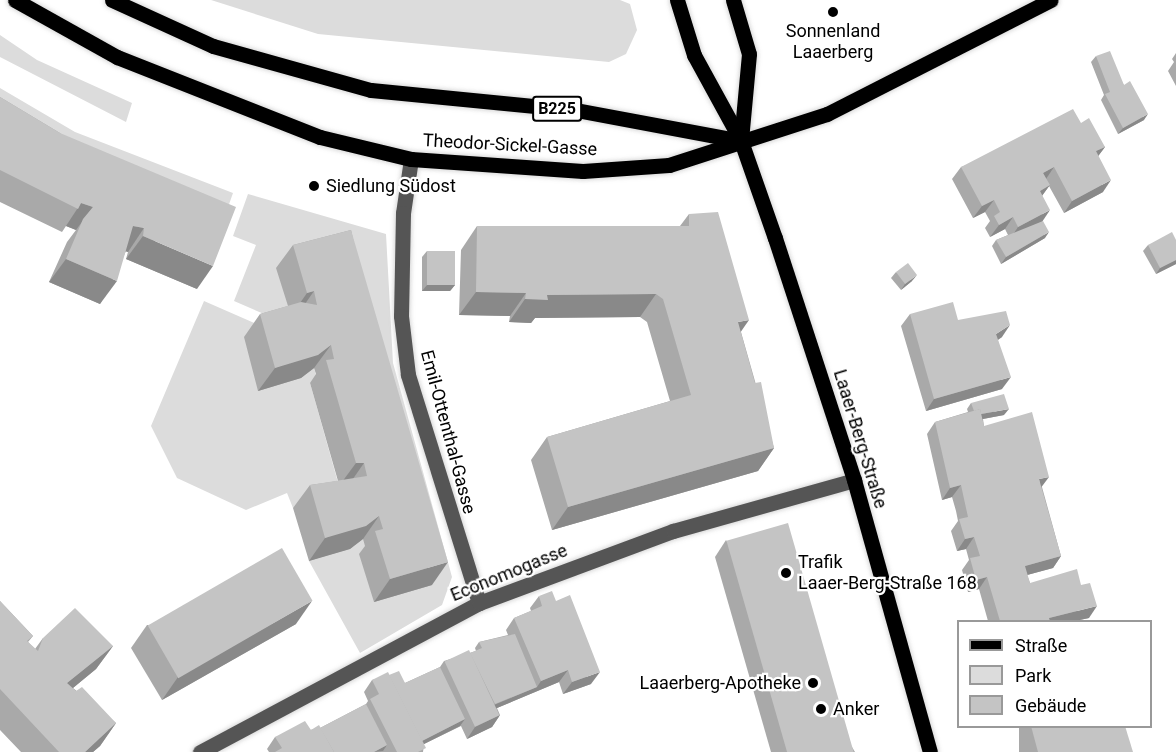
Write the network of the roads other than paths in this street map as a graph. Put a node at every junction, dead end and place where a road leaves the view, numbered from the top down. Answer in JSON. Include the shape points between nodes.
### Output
{"nodes":[{"id":1,"x":15,"y":0,"type":"edge"},
{"id":2,"x":112,"y":0,"type":"edge"},
{"id":3,"x":677,"y":0,"type":"edge"},
{"id":4,"x":734,"y":0,"type":"edge"},
{"id":5,"x":1051,"y":0,"type":"edge"},
{"id":6,"x":741,"y":141,"type":"junction"},
{"id":7,"x":411,"y":159,"type":"junction"},
{"id":8,"x":854,"y":480,"type":"junction"},
{"id":9,"x":479,"y":603,"type":"junction"},
{"id":10,"x":200,"y":752,"type":"edge"},
{"id":11,"x":930,"y":752,"type":"edge"}],
"edges":[{"from":1,"to":7,"type":"main road","name":"Theodor-Sickel-Gasse","number":"B225","via":[[117,57],[320,136]]},
{"from":2,"to":6,"type":"main road","name":"Theodor-Sickel-Gasse","number":"B225","via":[[213,46],[360,87],[576,110]]},
{"from":3,"to":6,"type":"main road","name":"Laaer-Berg-Straße","via":[[693,55]]},
{"from":4,"to":6,"type":"main road","name":"Laaer-Berg-Straße","via":[[748,54]]},
{"from":5,"to":6,"type":"main road","number":"B225","via":[[853,103]]},
{"from":6,"to":7,"type":"main road","name":"Theodor-Sickel-Gasse","number":"B225","via":[[669,165],[583,171]]},
{"from":6,"to":8,"type":"main road","name":"Laaer-Berg-Straße"},
{"from":7,"to":9,"type":"street","name":"Emil-Ottenthal-Gasse","via":[[403,213],[401,316],[408,375]]},
{"from":8,"to":9,"type":"street","name":"Economogasse","via":[[673,531]]},
{"from":8,"to":11,"type":"main road","name":"Laaer-Berg-Straße"},
{"from":9,"to":10,"type":"street","name":"Economogasse"}]}
